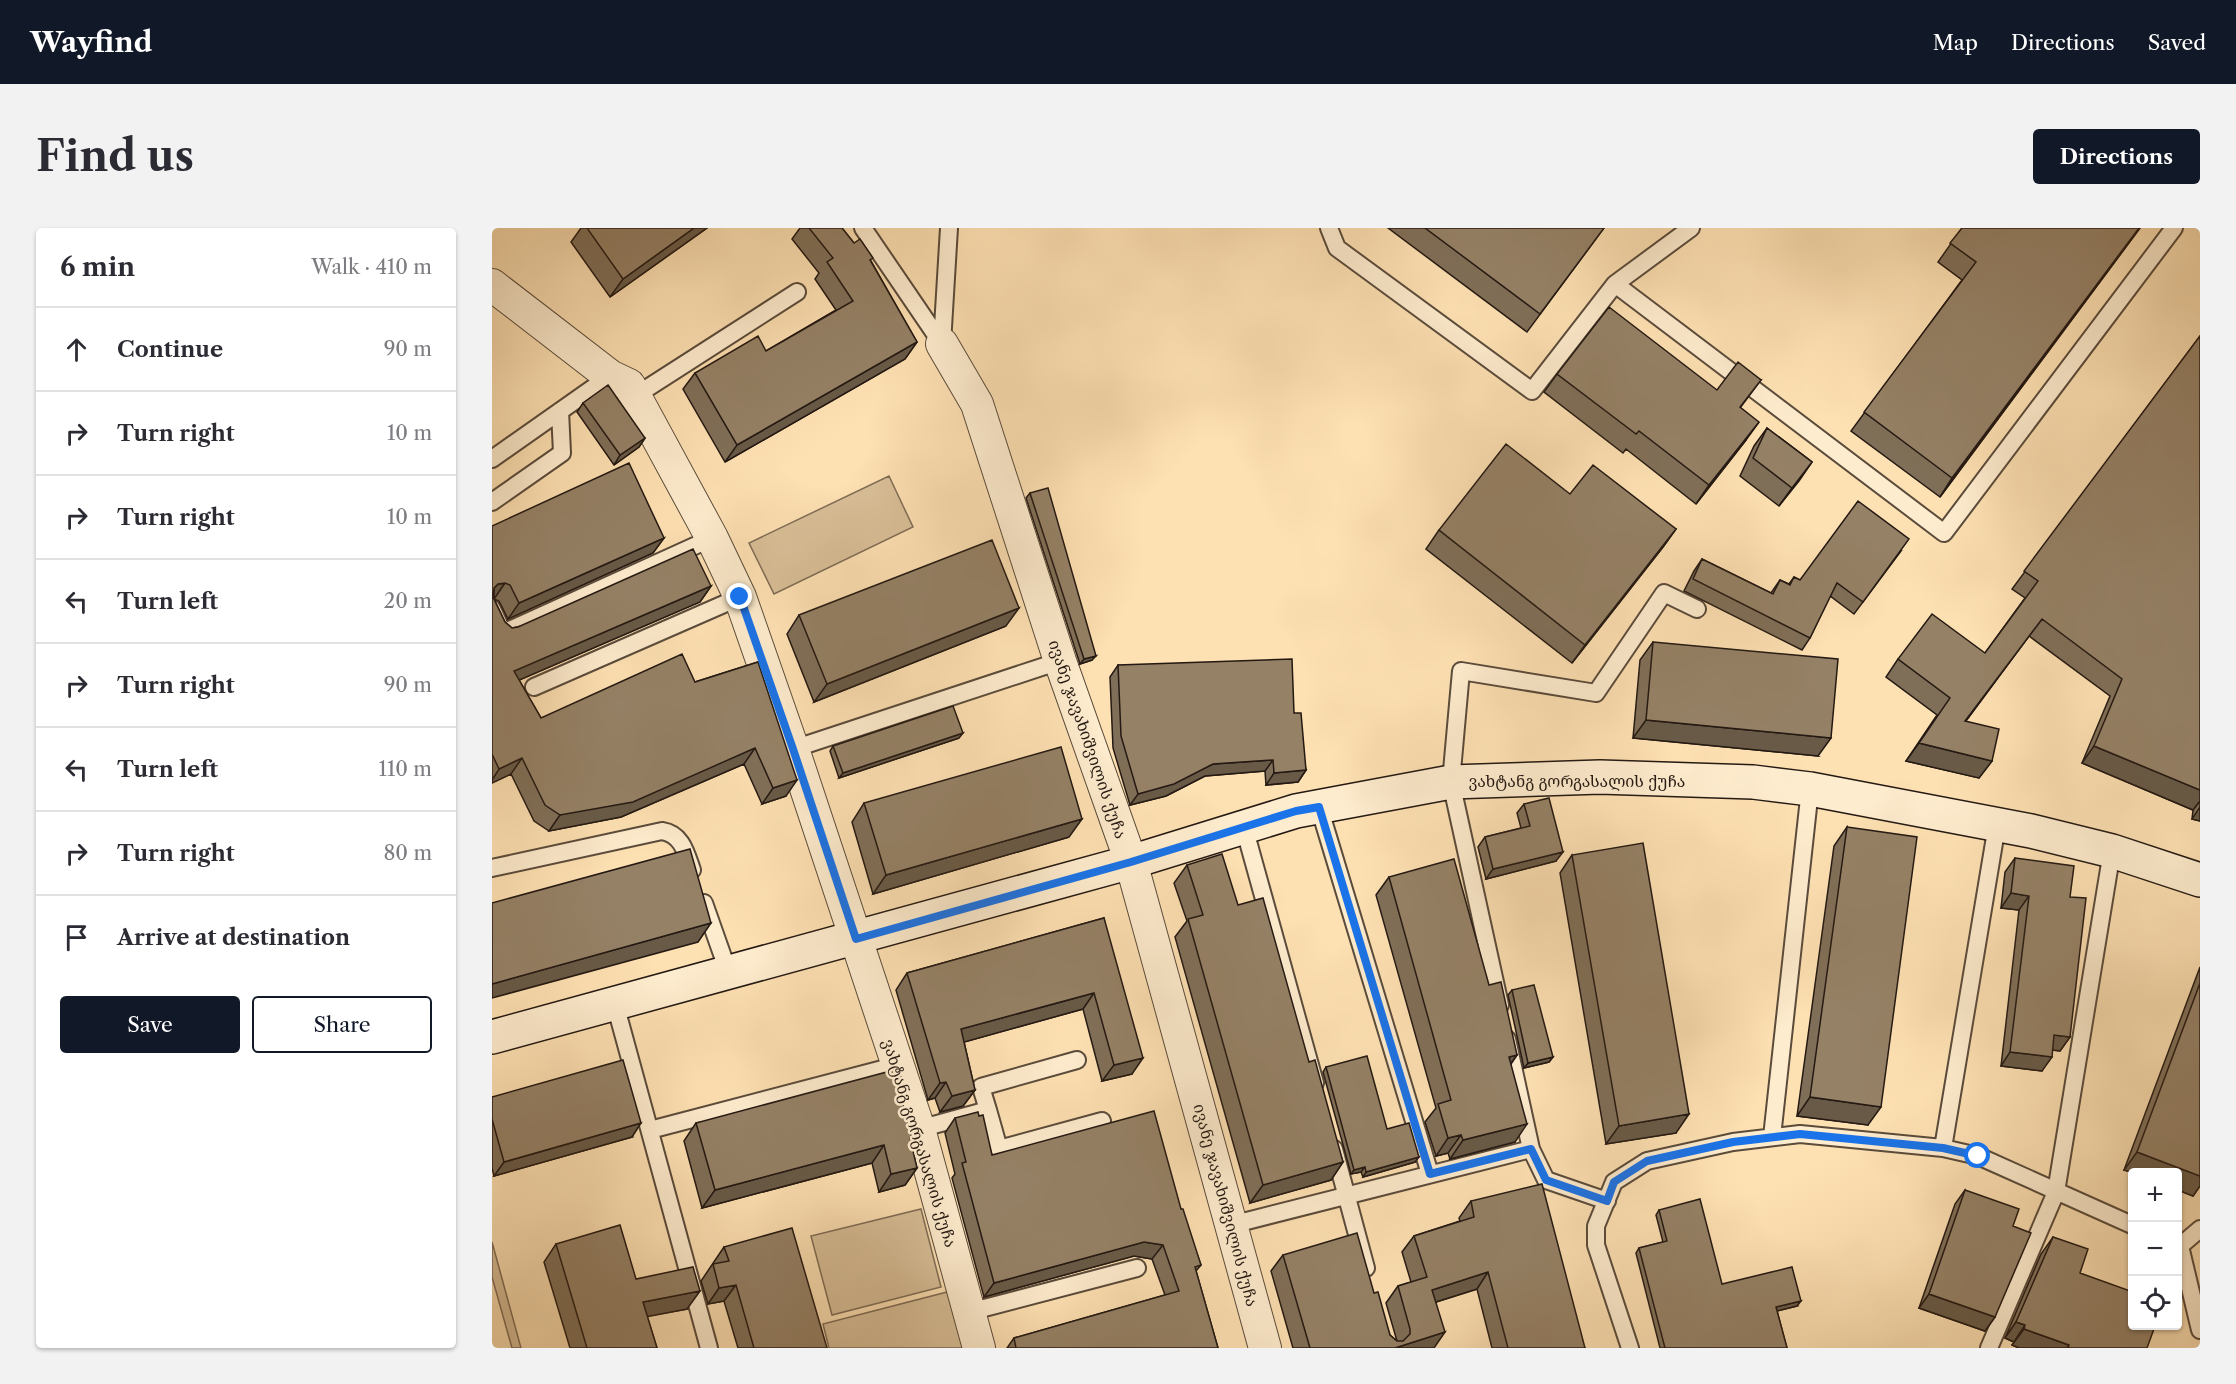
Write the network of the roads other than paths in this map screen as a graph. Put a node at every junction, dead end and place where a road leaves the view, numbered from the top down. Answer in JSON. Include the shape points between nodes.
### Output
{"nodes":[{"id":1,"x":862,"y":228,"type":"edge"},
{"id":2,"x":949,"y":228,"type":"edge"},
{"id":3,"x":1329,"y":228,"type":"edge"},
{"id":4,"x":2174,"y":228,"type":"edge"},
{"id":5,"x":1687,"y":229,"type":"edge"},
{"id":6,"x":1615,"y":284,"type":"junction"},
{"id":7,"x":492,"y":285,"type":"edge"},
{"id":8,"x":797,"y":292,"type":"dead end"},
{"id":9,"x":942,"y":344,"type":"junction"},
{"id":10,"x":610,"y":376,"type":"junction"},
{"id":11,"x":635,"y":396,"type":"junction"},
{"id":12,"x":560,"y":411,"type":"junction"},
{"id":13,"x":492,"y":459,"type":"edge"},
{"id":14,"x":492,"y":501,"type":"edge"},
{"id":15,"x":712,"y":538,"type":"junction"},
{"id":16,"x":740,"y":597,"type":"junction"},
{"id":17,"x":492,"y":609,"type":"edge"},
{"id":18,"x":1697,"y":609,"type":"dead end"},
{"id":19,"x":1060,"y":661,"type":"junction"},
{"id":20,"x":534,"y":687,"type":"edge"},
{"id":21,"x":793,"y":749,"type":"junction"},
{"id":22,"x":1451,"y":782,"type":"junction"},
{"id":23,"x":1810,"y":789,"type":"junction"},
{"id":24,"x":1319,"y":807,"type":"junction"},
{"id":25,"x":1996,"y":825,"type":"junction"},
{"id":26,"x":1244,"y":827,"type":"junction"},
{"id":27,"x":2112,"y":851,"type":"junction"},
{"id":28,"x":1131,"y":862,"type":"junction"},
{"id":29,"x":494,"y":863,"type":"edge"},
{"id":30,"x":2200,"y":880,"type":"edge"},
{"id":31,"x":856,"y":939,"type":"junction"},
{"id":32,"x":729,"y":974,"type":"junction"},
{"id":33,"x":615,"y":1004,"type":"junction"},
{"id":34,"x":492,"y":1037,"type":"edge"},
{"id":35,"x":1077,"y":1060,"type":"dead end"},
{"id":36,"x":898,"y":1065,"type":"junction"},
{"id":37,"x":1321,"y":1104,"type":"edge"},
{"id":38,"x":988,"y":1110,"type":"junction"},
{"id":39,"x":1102,"y":1121,"type":"dead end"},
{"id":40,"x":919,"y":1129,"type":"junction"},
{"id":41,"x":650,"y":1130,"type":"junction"},
{"id":42,"x":1772,"y":1137,"type":"junction"},
{"id":43,"x":1331,"y":1138,"type":"edge"},
{"id":44,"x":1943,"y":1148,"type":"junction"},
{"id":45,"x":1531,"y":1149,"type":"junction"},
{"id":46,"x":1430,"y":1174,"type":"junction"},
{"id":47,"x":2056,"y":1192,"type":"junction"},
{"id":48,"x":1347,"y":1196,"type":"junction"},
{"id":49,"x":1607,"y":1201,"type":"junction"},
{"id":50,"x":2128,"y":1223,"type":"edge"},
{"id":51,"x":1232,"y":1225,"type":"junction"},
{"id":52,"x":2200,"y":1229,"type":"edge"},
{"id":53,"x":2182,"y":1243,"type":"edge"},
{"id":54,"x":2182,"y":1257,"type":"edge"},
{"id":55,"x":1137,"y":1268,"type":"edge"},
{"id":56,"x":1370,"y":1283,"type":"edge"},
{"id":57,"x":969,"y":1312,"type":"junction"},
{"id":58,"x":2200,"y":1330,"type":"edge"},
{"id":59,"x":710,"y":1348,"type":"edge"},
{"id":60,"x":979,"y":1348,"type":"edge"},
{"id":61,"x":1265,"y":1348,"type":"edge"},
{"id":62,"x":1630,"y":1348,"type":"edge"},
{"id":63,"x":1989,"y":1348,"type":"edge"}],
"edges":[{"from":1,"to":9,"type":"lane","name":"ივანე ჯავახიშვილის ქუჩა"},
{"from":2,"to":9,"type":"lane"},
{"from":3,"to":6,"type":"lane","via":[[1337,248],[1532,391]]},
{"from":4,"to":6,"type":"lane","via":[[1944,533]]},
{"from":5,"to":6,"type":"lane"},
{"from":7,"to":10,"type":"street","name":"ვახტანგ გორგასალის ქუჩა"},
{"from":8,"to":11,"type":"lane"},
{"from":9,"to":19,"type":"street","name":"ივანე ჯავახიშვილის ქუჩა","via":[[977,404]]},
{"from":10,"to":11,"type":"street","name":"ვახტანგ გორგასალის ქუჩა","via":[[629,385]]},
{"from":10,"to":12,"type":"lane"},
{"from":11,"to":15,"type":"street","name":"ვახტანგ გორგასალის ქუჩა"},
{"from":12,"to":13,"type":"lane"},
{"from":12,"to":14,"type":"lane","via":[[562,453]]},
{"from":15,"to":16,"type":"street","name":"ვახტანგ გორგასალის ქუჩა"},
{"from":15,"to":17,"type":"lane","via":[[503,633]]},
{"from":16,"to":20,"type":"lane"},
{"from":16,"to":21,"type":"street","name":"ვახტანგ გორგასალის ქუჩა"},
{"from":18,"to":22,"type":"lane","via":[[1664,593],[1596,693],[1461,671]]},
{"from":19,"to":21,"type":"lane"},
{"from":19,"to":28,"type":"street","name":"ივანე ჯავახიშვილის ქუჩა"},
{"from":21,"to":31,"type":"street","name":"ვახტანგ გორგასალის ქუჩა"},
{"from":22,"to":23,"type":"street","name":"ვახტანგ გორგასალის ქუჩა","via":[[1600,777],[1753,782]]},
{"from":22,"to":24,"type":"street","name":"ვახტანგ გორგასალის ქუჩა"},
{"from":22,"to":45,"type":"lane"},
{"from":23,"to":25,"type":"street","name":"ვახტანგ გორგასალის ქუჩა"},
{"from":23,"to":42,"type":"lane"},
{"from":24,"to":26,"type":"street","name":"ვახტანგ გორგასალის ქუჩა"},
{"from":24,"to":46,"type":"lane"},
{"from":25,"to":27,"type":"street","name":"ვახტანგ გორგასალის ქუჩა"},
{"from":25,"to":44,"type":"lane"},
{"from":26,"to":28,"type":"street","name":"ვახტანგ გორგასალის ქუჩა"},
{"from":26,"to":37,"type":"lane"},
{"from":27,"to":30,"type":"street","name":"ვახტანგ გორგასალის ქუჩა"},
{"from":27,"to":47,"type":"lane"},
{"from":28,"to":31,"type":"street","name":"ვახტანგ გორგასალის ქუჩა"},
{"from":28,"to":51,"type":"street","name":"ივანე ჯავახიშვილის ქუჩა"},
{"from":29,"to":32,"type":"lane","via":[[672,832],[683,844]]},
{"from":31,"to":32,"type":"street","name":"ვახტანგ გორგასალის ქუჩა"},
{"from":31,"to":36,"type":"street","name":"ვახტანგ გორგასალის ქუჩა"},
{"from":32,"to":33,"type":"street","name":"ვახტანგ გორგასალის ქუჩა"},
{"from":33,"to":34,"type":"street","name":"ვახტანგ გორგასალის ქუჩა"},
{"from":33,"to":41,"type":"lane"},
{"from":35,"to":38,"type":"lane","via":[[981,1086]]},
{"from":36,"to":40,"type":"street","name":"ვახტანგ გორგასალის ქუჩა"},
{"from":36,"to":41,"type":"lane"},
{"from":38,"to":39,"type":"lane","via":[[999,1149]]},
{"from":38,"to":40,"type":"lane"},
{"from":40,"to":57,"type":"street","name":"ვახტანგ გორგასალის ქუჩა"},
{"from":41,"to":59,"type":"lane"},
{"from":42,"to":44,"type":"lane","via":[[1800,1134]]},
{"from":42,"to":49,"type":"lane","via":[[1647,1161],[1614,1182]]},
{"from":43,"to":48,"type":"lane"},
{"from":44,"to":47,"type":"lane","via":[[1978,1156]]},
{"from":45,"to":46,"type":"lane"},
{"from":45,"to":49,"type":"lane","via":[[1546,1180]]},
{"from":46,"to":48,"type":"lane"},
{"from":47,"to":50,"type":"lane"},
{"from":47,"to":63,"type":"lane"},
{"from":48,"to":51,"type":"lane"},
{"from":48,"to":56,"type":"lane"},
{"from":49,"to":62,"type":"lane","via":[[1596,1226],[1596,1245]]},
{"from":51,"to":61,"type":"street","name":"ივანე ჯავახიშვილის ქუჩა"},
{"from":52,"to":53,"type":"lane"},
{"from":54,"to":58,"type":"lane"},
{"from":55,"to":57,"type":"lane"},
{"from":57,"to":60,"type":"street","name":"ვახტანგ გორგასალის ქუჩა"}]}
